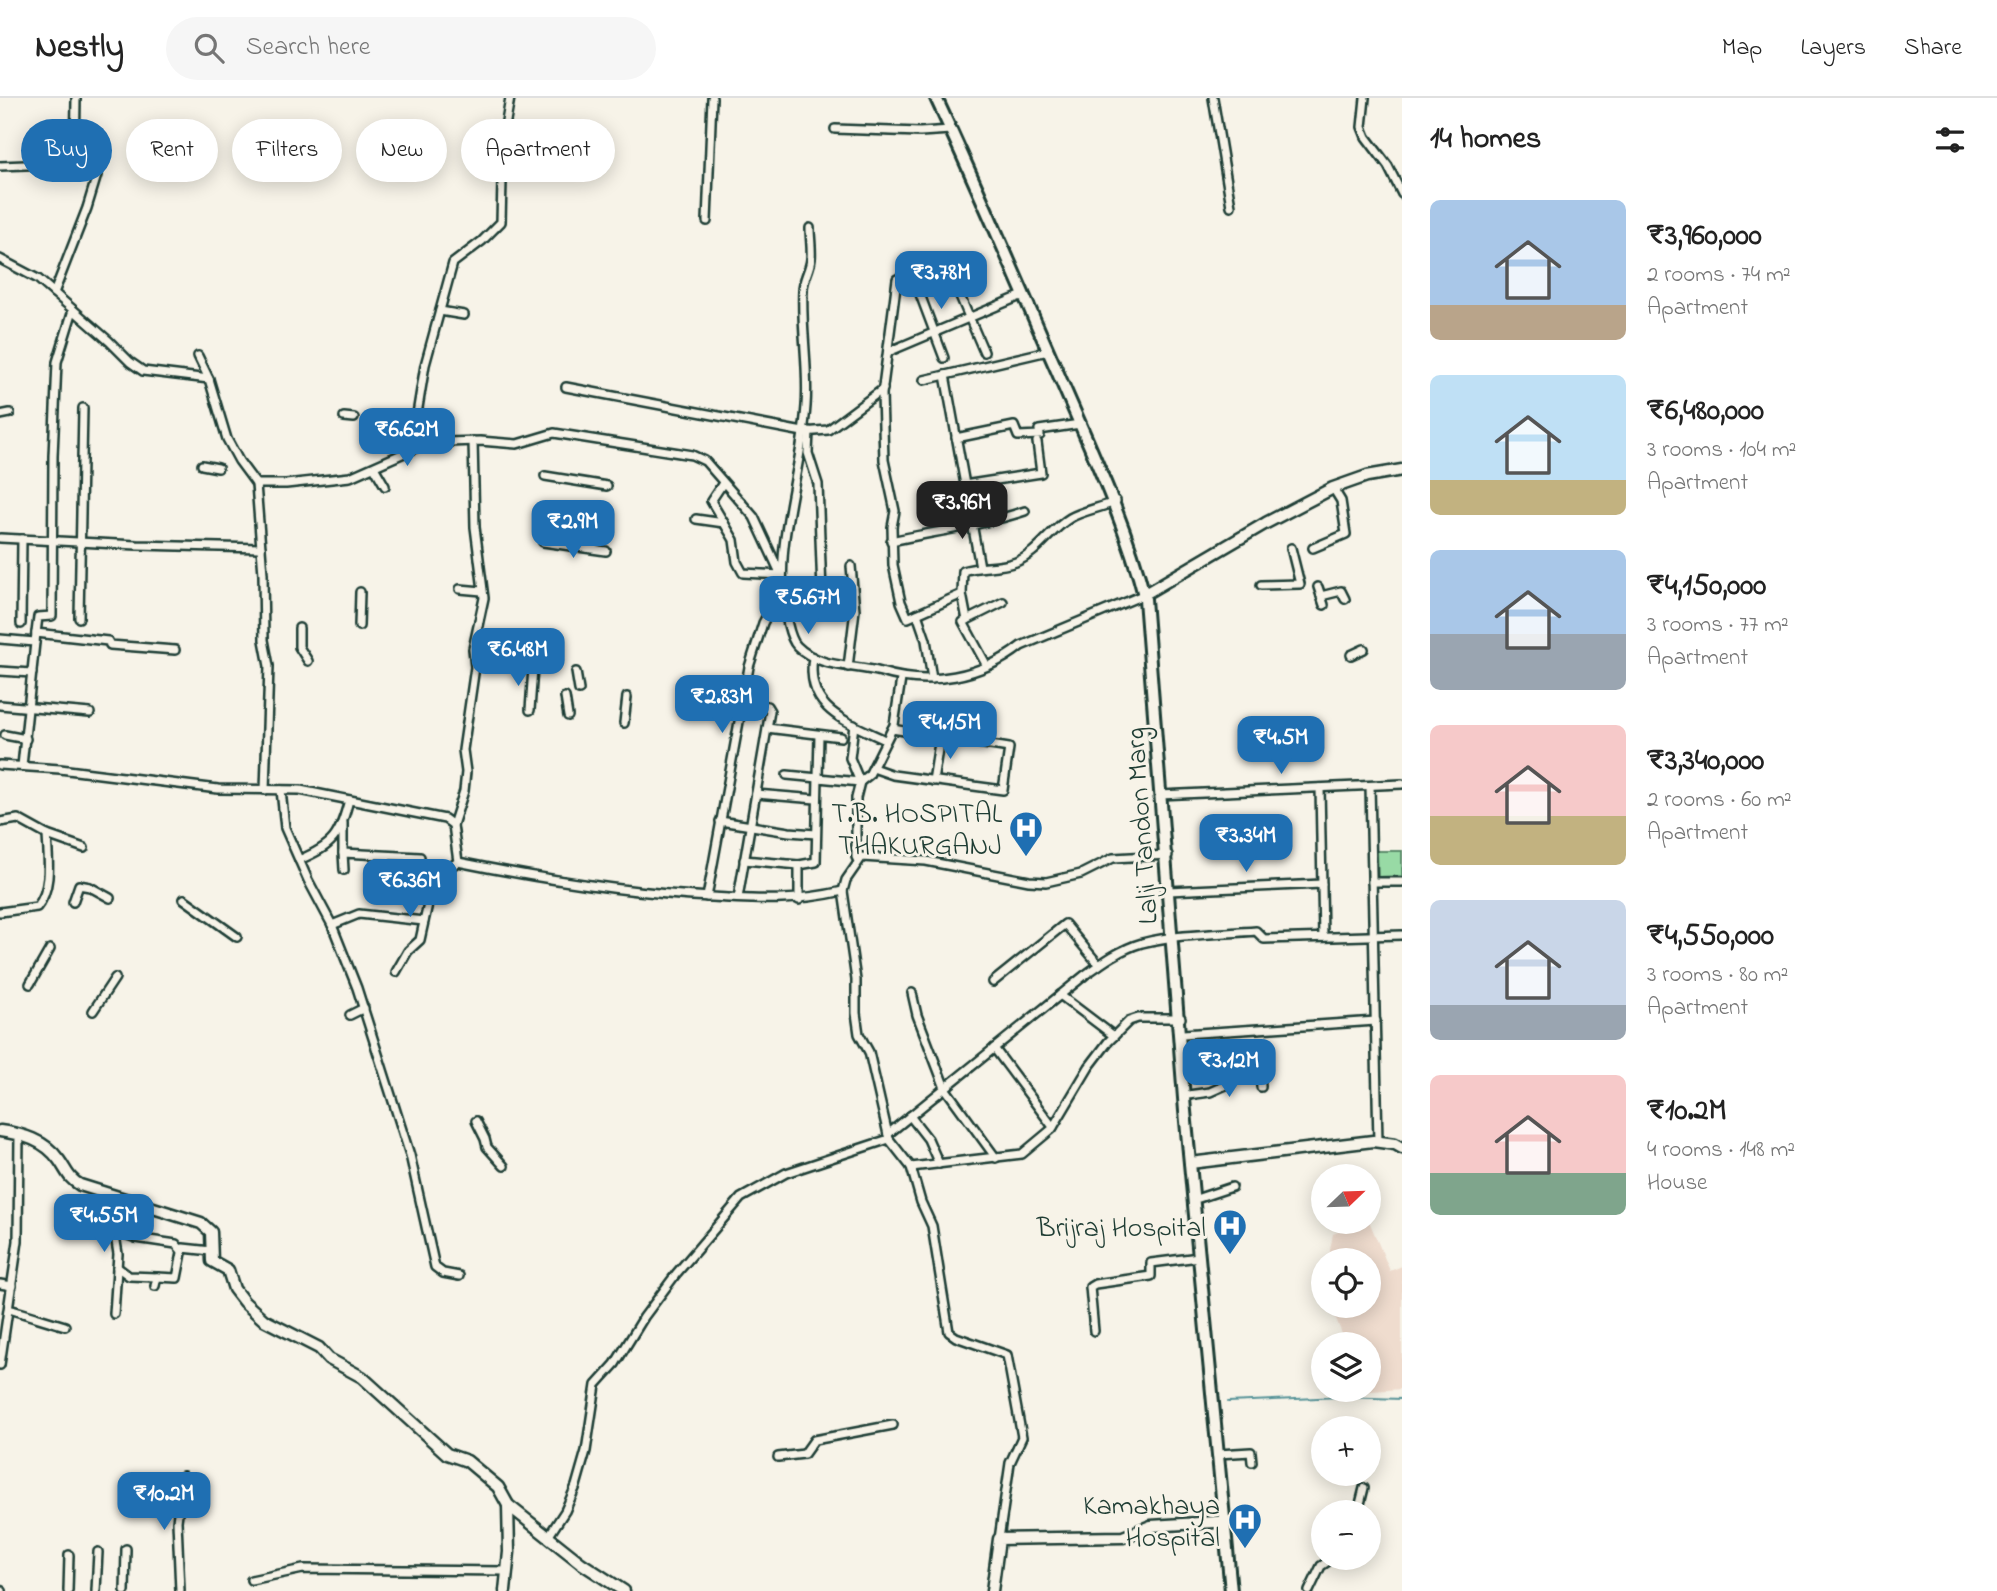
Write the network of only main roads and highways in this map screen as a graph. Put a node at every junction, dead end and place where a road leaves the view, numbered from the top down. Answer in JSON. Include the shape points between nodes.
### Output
{"nodes":[{"id":1,"x":936,"y":98,"type":"edge"},
{"id":2,"x":942,"y":98,"type":"edge"},
{"id":3,"x":1045,"y":338,"type":"junction"},
{"id":4,"x":1115,"y":501,"type":"junction"},
{"id":5,"x":1180,"y":1018,"type":"junction"},
{"id":6,"x":1192,"y":1163,"type":"junction"},
{"id":7,"x":1209,"y":1331,"type":"junction"},
{"id":8,"x":1227,"y":1522,"type":"junction"},
{"id":9,"x":1231,"y":1591,"type":"edge"},
{"id":10,"x":1237,"y":1591,"type":"edge"}],
"edges":[{"from":1,"to":3,"type":"main road","name":"Lalji Tandon Marg"},
{"from":2,"to":3,"type":"main road","name":"Lalji Tandon Marg"},
{"from":3,"to":4,"type":"main road","name":"Lalji Tandon Marg"},
{"from":3,"to":4,"type":"main road","name":"Lalji Tandon Marg"},
{"from":4,"to":5,"type":"main road","name":"Lalji Tandon Marg","via":[[1145,592]]},
{"from":5,"to":6,"type":"main road","name":"Lalji Tandon Marg"},
{"from":5,"to":6,"type":"main road","name":"Lalji Tandon Marg"},
{"from":6,"to":7,"type":"main road","name":"Lalji Tandon Marg"},
{"from":6,"to":7,"type":"main road","name":"Lalji Tandon Marg"},
{"from":7,"to":8,"type":"main road","name":"Lalji Tandon Marg"},
{"from":8,"to":9,"type":"main road","name":"Lalji Tandon Marg"},
{"from":8,"to":10,"type":"main road","name":"Lalji Tandon Marg"}]}
